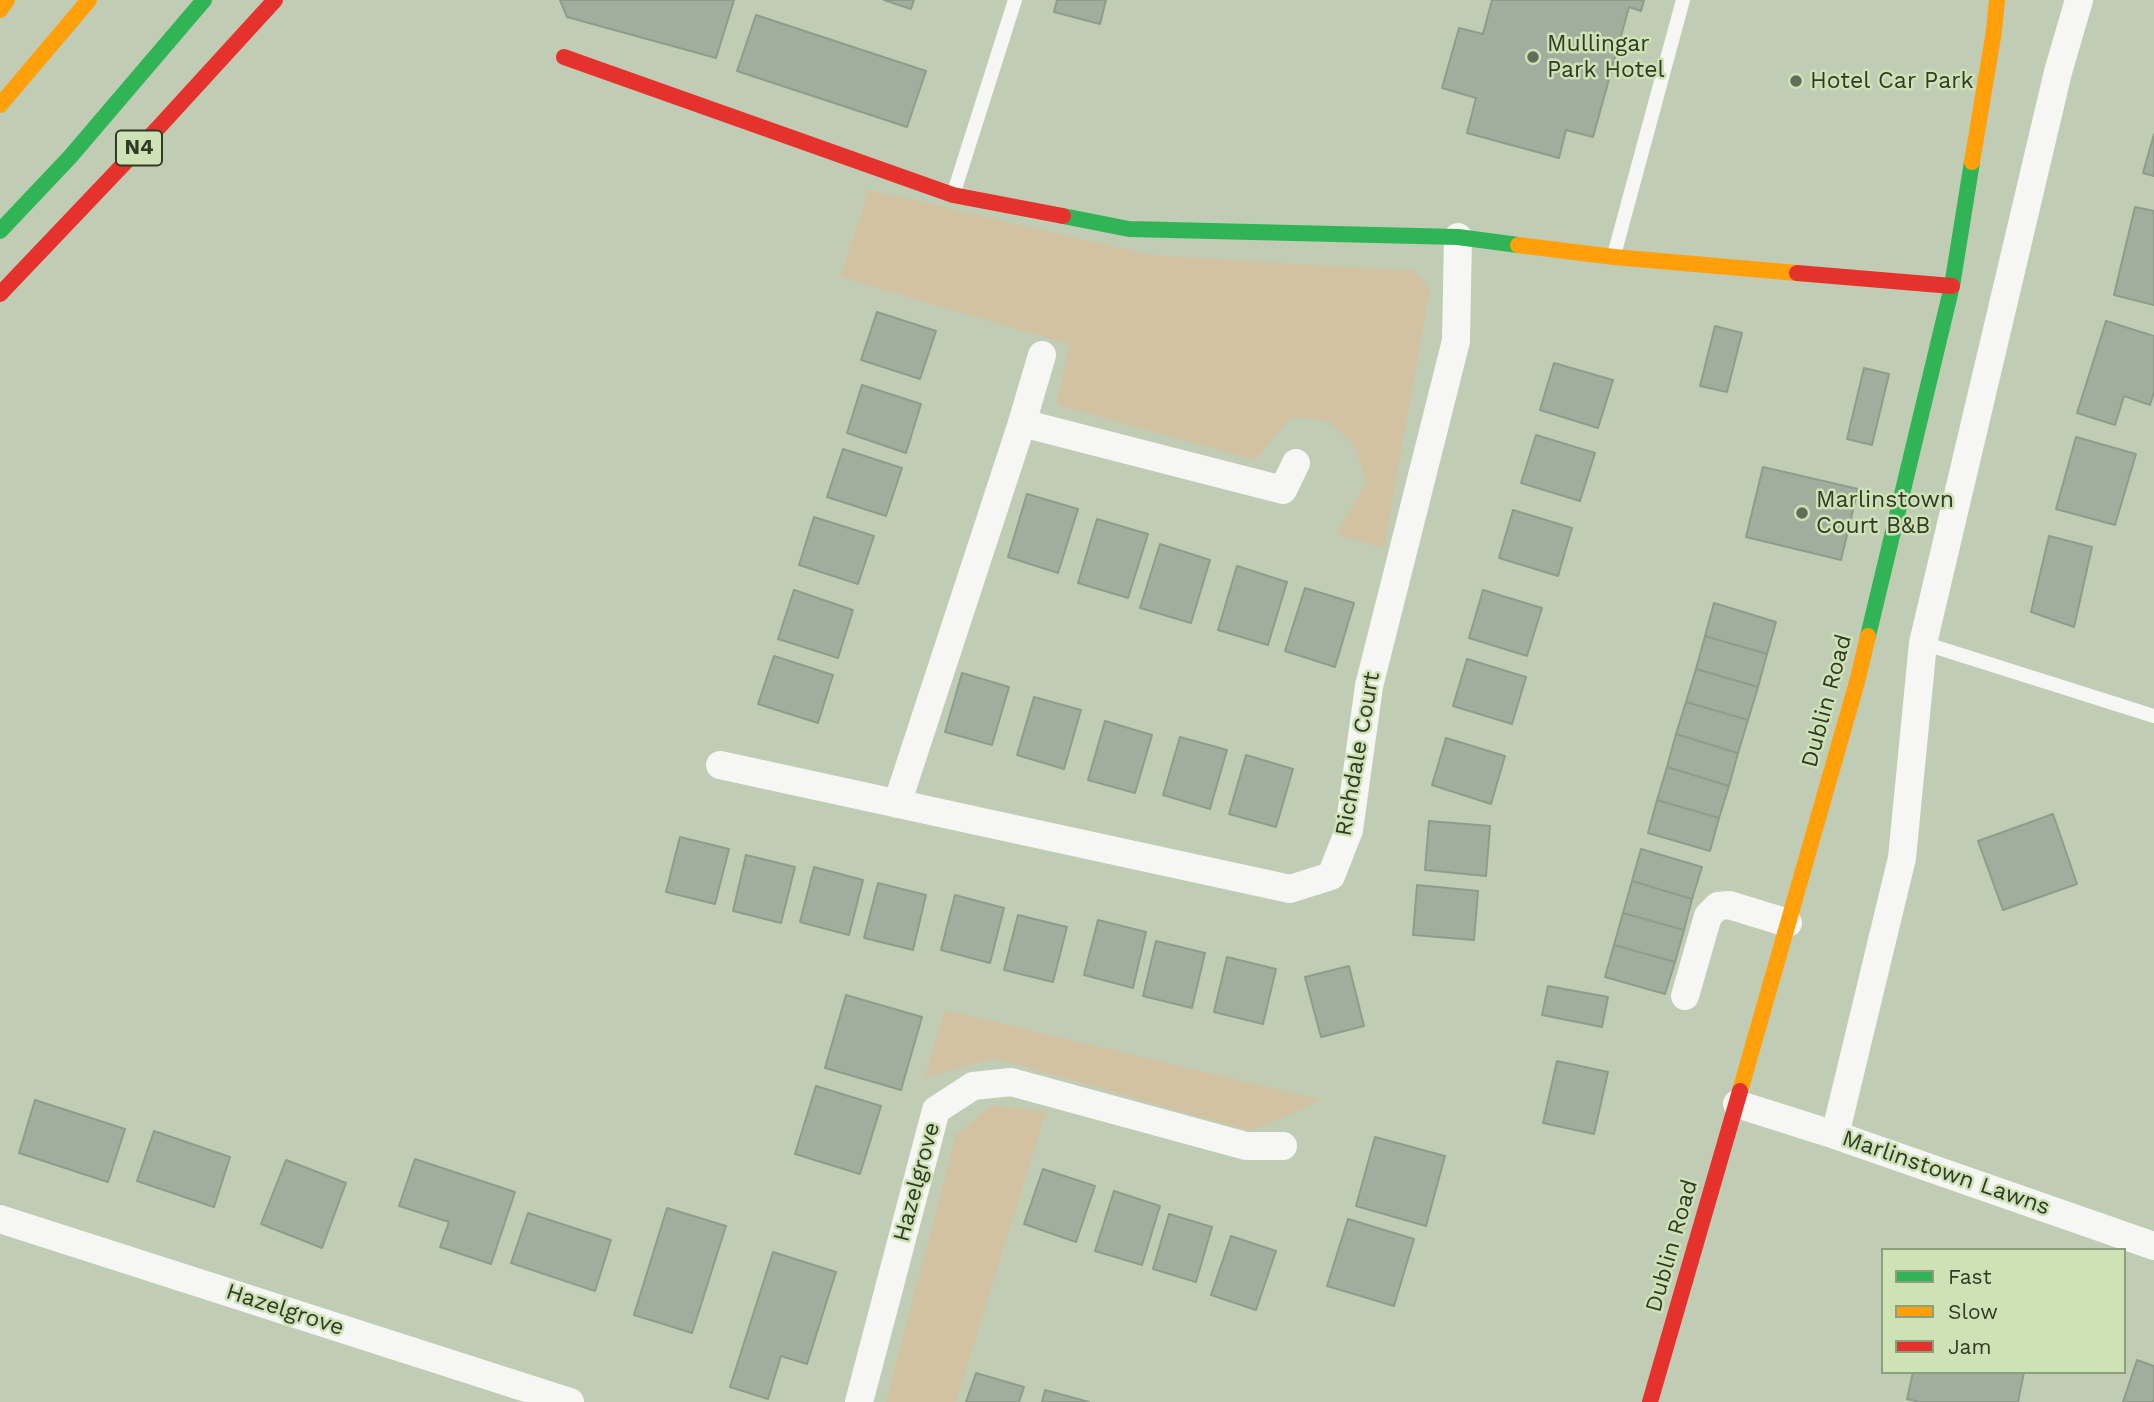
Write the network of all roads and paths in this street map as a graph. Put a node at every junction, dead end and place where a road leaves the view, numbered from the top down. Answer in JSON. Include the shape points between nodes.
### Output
{"nodes":[{"id":1,"x":7,"y":0,"type":"edge"},
{"id":2,"x":89,"y":0,"type":"edge"},
{"id":3,"x":204,"y":0,"type":"edge"},
{"id":4,"x":275,"y":0,"type":"edge"},
{"id":5,"x":1015,"y":0,"type":"edge"},
{"id":6,"x":1683,"y":0,"type":"edge"},
{"id":7,"x":1997,"y":0,"type":"edge"},
{"id":8,"x":2079,"y":0,"type":"edge"},
{"id":9,"x":0,"y":10,"type":"edge"},
{"id":10,"x":564,"y":57,"type":"dead end"},
{"id":11,"x":0,"y":106,"type":"edge"},
{"id":12,"x":953,"y":195,"type":"junction"},
{"id":13,"x":0,"y":231,"type":"edge"},
{"id":14,"x":1458,"y":237,"type":"junction"},
{"id":15,"x":1614,"y":257,"type":"junction"},
{"id":16,"x":1952,"y":286,"type":"junction"},
{"id":17,"x":0,"y":294,"type":"edge"},
{"id":18,"x":1042,"y":355,"type":"dead end"},
{"id":19,"x":1022,"y":423,"type":"junction"},
{"id":20,"x":1296,"y":463,"type":"dead end"},
{"id":21,"x":1923,"y":643,"type":"junction"},
{"id":22,"x":2154,"y":716,"type":"edge"},
{"id":23,"x":720,"y":765,"type":"dead end"},
{"id":24,"x":897,"y":804,"type":"junction"},
{"id":25,"x":1788,"y":923,"type":"junction"},
{"id":26,"x":1685,"y":996,"type":"dead end"},
{"id":27,"x":1737,"y":1104,"type":"junction"},
{"id":28,"x":1835,"y":1135,"type":"junction"},
{"id":29,"x":1283,"y":1146,"type":"dead end"},
{"id":30,"x":0,"y":1219,"type":"edge"},
{"id":31,"x":2154,"y":1246,"type":"edge"},
{"id":32,"x":570,"y":1402,"type":"edge"},
{"id":33,"x":859,"y":1402,"type":"edge"},
{"id":34,"x":1650,"y":1402,"type":"edge"}],
"edges":[{"from":1,"to":9,"type":"main road"},
{"from":2,"to":11,"type":"main road"},
{"from":3,"to":13,"type":"main road","number":"N4"},
{"from":4,"to":17,"type":"main road","number":"N4"},
{"from":5,"to":12,"type":"lane"},
{"from":6,"to":15,"type":"lane"},
{"from":7,"to":16,"type":"main road","name":"Dublin Road"},
{"from":8,"to":21,"type":"street","via":[[2054,85]]},
{"from":10,"to":12,"type":"main road"},
{"from":12,"to":14,"type":"main road","via":[[1129,229]]},
{"from":14,"to":15,"type":"main road"},
{"from":14,"to":24,"type":"street","name":"Richdale Court","via":[[1455,341],[1369,686],[1349,830],[1331,876],[1290,889]]},
{"from":15,"to":16,"type":"main road"},
{"from":16,"to":25,"type":"main road","name":"Dublin Road","via":[[1857,682]]},
{"from":18,"to":19,"type":"street"},
{"from":19,"to":20,"type":"street","via":[[1283,490]]},
{"from":19,"to":24,"type":"street"},
{"from":21,"to":22,"type":"lane"},
{"from":21,"to":28,"type":"street","via":[[1902,858]]},
{"from":23,"to":24,"type":"street","name":"Richdale Court"},
{"from":25,"to":26,"type":"street","via":[[1739,907],[1718,906],[1708,916]]},
{"from":25,"to":27,"type":"main road","name":"Dublin Road"},
{"from":27,"to":28,"type":"street","name":"Marlinstown Lawns"},
{"from":27,"to":34,"type":"main road","name":"Dublin Road"},
{"from":28,"to":31,"type":"street","name":"Marlinstown Lawns"},
{"from":29,"to":33,"type":"street","name":"Hazelgrove","via":[[1246,1146],[1011,1082],[973,1086],[936,1111]]},
{"from":30,"to":32,"type":"street","name":"Hazelgrove"}]}
